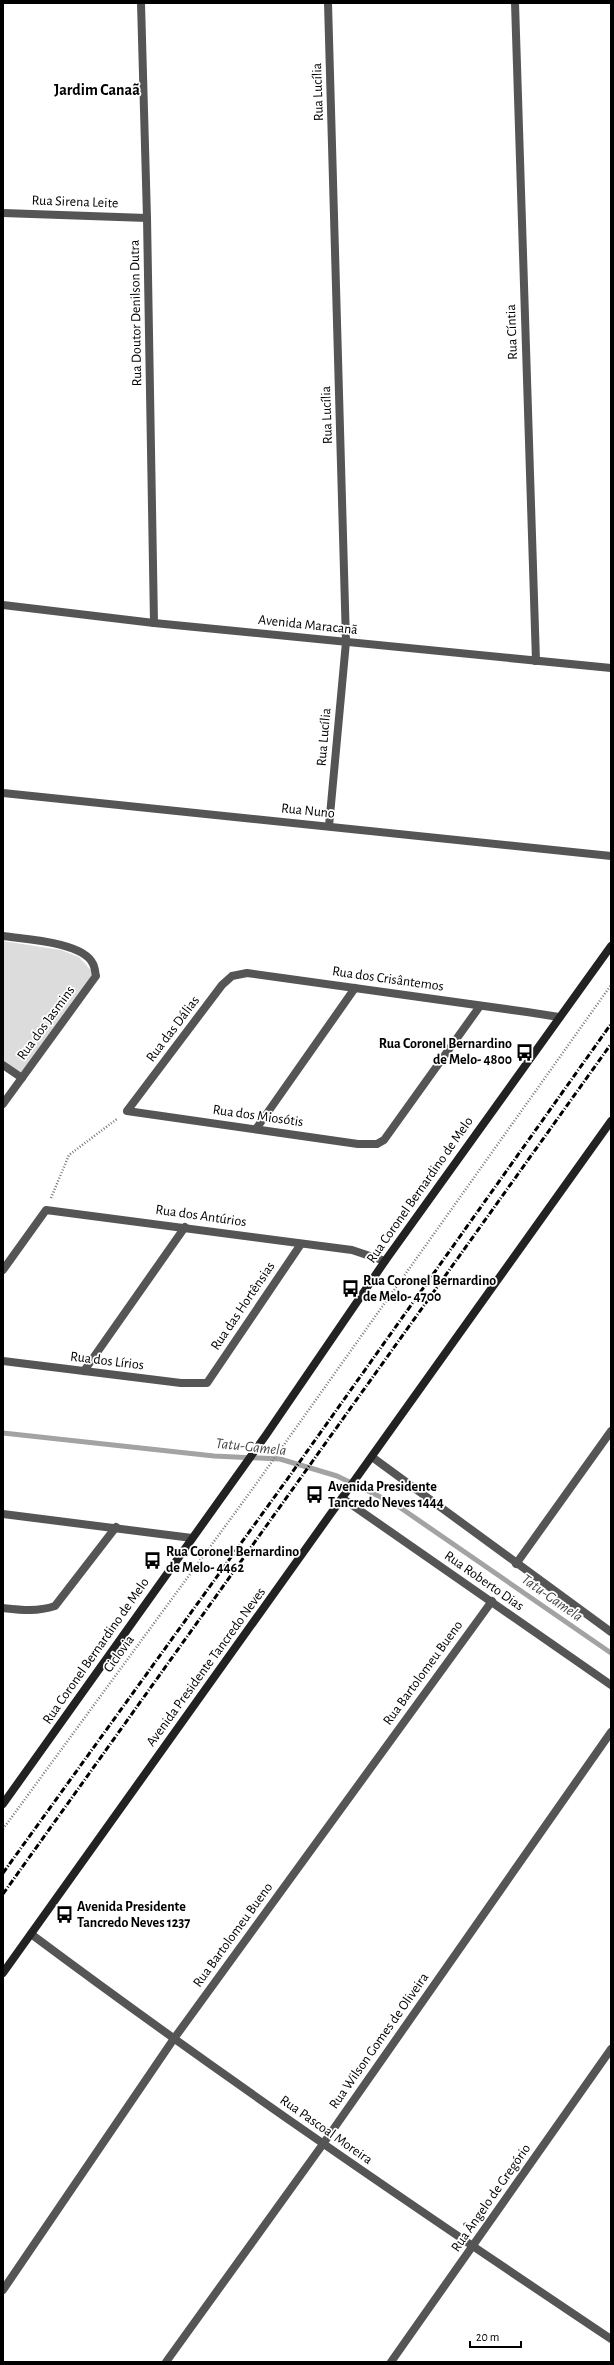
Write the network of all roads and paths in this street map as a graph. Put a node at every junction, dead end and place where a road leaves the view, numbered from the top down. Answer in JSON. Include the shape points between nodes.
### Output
{"nodes":[{"id":1,"x":141,"y":3,"type":"edge"},
{"id":2,"x":328,"y":3,"type":"edge"},
{"id":3,"x":515,"y":3,"type":"edge"},
{"id":4,"x":3,"y":213,"type":"edge"},
{"id":5,"x":147,"y":218,"type":"junction"},
{"id":6,"x":3,"y":605,"type":"edge"},
{"id":7,"x":154,"y":623,"type":"junction"},
{"id":8,"x":346,"y":642,"type":"junction"},
{"id":9,"x":536,"y":660,"type":"junction"},
{"id":10,"x":611,"y":668,"type":"edge"},
{"id":11,"x":3,"y":793,"type":"edge"},
{"id":12,"x":330,"y":826,"type":"junction"},
{"id":13,"x":611,"y":856,"type":"edge"},
{"id":14,"x":3,"y":936,"type":"edge"},
{"id":15,"x":611,"y":946,"type":"edge"},
{"id":16,"x":247,"y":973,"type":"joint"},
{"id":17,"x":611,"y":985,"type":"edge"},
{"id":18,"x":355,"y":988,"type":"junction"},
{"id":19,"x":480,"y":1006,"type":"junction"},
{"id":20,"x":559,"y":1017,"type":"junction"},
{"id":21,"x":3,"y":1065,"type":"edge"},
{"id":22,"x":22,"y":1078,"type":"junction"},
{"id":23,"x":3,"y":1104,"type":"edge"},
{"id":24,"x":127,"y":1111,"type":"junction"},
{"id":25,"x":611,"y":1121,"type":"edge"},
{"id":26,"x":256,"y":1129,"type":"junction"},
{"id":27,"x":46,"y":1210,"type":"junction"},
{"id":28,"x":185,"y":1226,"type":"junction"},
{"id":29,"x":301,"y":1244,"type":"junction"},
{"id":30,"x":385,"y":1261,"type":"junction"},
{"id":31,"x":3,"y":1270,"type":"edge"},
{"id":32,"x":3,"y":1361,"type":"edge"},
{"id":33,"x":84,"y":1372,"type":"junction"},
{"id":34,"x":207,"y":1383,"type":"joint"},
{"id":35,"x":611,"y":1431,"type":"edge"},
{"id":36,"x":370,"y":1459,"type":"junction"},
{"id":37,"x":344,"y":1495,"type":"junction"},
{"id":38,"x":3,"y":1514,"type":"edge"},
{"id":39,"x":116,"y":1527,"type":"junction"},
{"id":40,"x":192,"y":1538,"type":"junction"},
{"id":41,"x":516,"y":1564,"type":"junction"},
{"id":42,"x":492,"y":1601,"type":"junction"},
{"id":43,"x":3,"y":1608,"type":"edge"},
{"id":44,"x":611,"y":1632,"type":"edge"},
{"id":45,"x":611,"y":1685,"type":"edge"},
{"id":46,"x":611,"y":1732,"type":"edge"},
{"id":47,"x":3,"y":1804,"type":"edge"},
{"id":48,"x":3,"y":1829,"type":"edge"},
{"id":49,"x":31,"y":1934,"type":"junction"},
{"id":50,"x":3,"y":1973,"type":"edge"},
{"id":51,"x":173,"y":2040,"type":"junction"},
{"id":52,"x":611,"y":2049,"type":"edge"},
{"id":53,"x":323,"y":2144,"type":"junction"},
{"id":54,"x":473,"y":2247,"type":"junction"},
{"id":55,"x":3,"y":2290,"type":"edge"},
{"id":56,"x":611,"y":2339,"type":"edge"},
{"id":57,"x":166,"y":2362,"type":"edge"},
{"id":58,"x":391,"y":2362,"type":"edge"}],
"edges":[{"from":1,"to":5,"type":"street","name":"Rua Doutor Denilson Dutra"},
{"from":2,"to":8,"type":"street","name":"Rua Lucília"},
{"from":3,"to":9,"type":"street","name":"Rua Cíntia"},
{"from":4,"to":5,"type":"street","name":"Rua Sirena Leite"},
{"from":5,"to":7,"type":"street","name":"Rua Doutor Denilson Dutra"},
{"from":6,"to":7,"type":"street","name":"Avenida Maracanã"},
{"from":7,"to":8,"type":"street","name":"Avenida Maracanã"},
{"from":8,"to":9,"type":"street","name":"Avenida Maracanã"},
{"from":8,"to":12,"type":"street","name":"Rua Lucília"},
{"from":9,"to":10,"type":"street","name":"Avenida Maracanã"},
{"from":11,"to":12,"type":"street","name":"Rua Nuno"},
{"from":12,"to":13,"type":"street","name":"Rua Nuno"},
{"from":14,"to":22,"type":"street","name":"Rua dos Jasmins","via":[[64,945],[84,954],[93,963],[96,976]]},
{"from":15,"to":20,"type":"main road","name":"Rua Coronel Bernardino de Melo"},
{"from":16,"to":18,"type":"street","name":"Rua dos Crisântemos"},
{"from":16,"to":24,"type":"street","name":"Rua das Dálias","via":[[232,976],[222,985]]},
{"from":17,"to":48,"type":"path","name":"Ciclovia","via":[[251,1491]]},
{"from":18,"to":19,"type":"street","name":"Rua dos Crisântemos"},
{"from":18,"to":26,"type":"street"},
{"from":19,"to":20,"type":"street","name":"Rua dos Crisântemos"},
{"from":19,"to":26,"type":"street","name":"Rua dos Miosótis","via":[[384,1140],[377,1144],[358,1144]]},
{"from":20,"to":30,"type":"main road","name":"Rua Coronel Bernardino de Melo"},
{"from":21,"to":22,"type":"street"},
{"from":22,"to":23,"type":"street","name":"Rua dos Jasmins"},
{"from":24,"to":26,"type":"street","name":"Rua dos Miosótis"},
{"from":24,"to":27,"type":"path","via":[[69,1155]]},
{"from":25,"to":36,"type":"main road","name":"Avenida Presidente Tancredo Neves"},
{"from":27,"to":28,"type":"street","name":"Rua dos Antúrios"},
{"from":27,"to":31,"type":"street"},
{"from":28,"to":29,"type":"street","name":"Rua dos Antúrios"},
{"from":28,"to":33,"type":"street"},
{"from":29,"to":30,"type":"street","name":"Rua dos Antúrios","via":[[352,1250]]},
{"from":29,"to":34,"type":"street","name":"Rua das Hortênsias"},
{"from":30,"to":40,"type":"main road","name":"Rua Coronel Bernardino de Melo"},
{"from":32,"to":33,"type":"street","name":"Rua dos Lírios"},
{"from":33,"to":34,"type":"street","name":"Rua dos Lírios","via":[[181,1383]]},
{"from":35,"to":41,"type":"street"},
{"from":36,"to":37,"type":"main road","name":"Avenida Presidente Tancredo Neves"},
{"from":36,"to":41,"type":"street"},
{"from":37,"to":42,"type":"street","name":"Rua Roberto Dias"},
{"from":37,"to":49,"type":"main road","name":"Avenida Presidente Tancredo Neves"},
{"from":38,"to":39,"type":"street"},
{"from":39,"to":40,"type":"street"},
{"from":39,"to":43,"type":"street","via":[[55,1606],[28,1611]]},
{"from":40,"to":47,"type":"main road","name":"Rua Coronel Bernardino de Melo"},
{"from":41,"to":44,"type":"street"},
{"from":42,"to":45,"type":"street","name":"Rua Roberto Dias"},
{"from":42,"to":51,"type":"street","name":"Rua Bartolomeu Bueno"},
{"from":46,"to":53,"type":"street","name":"Rua Wilson Gomes de Oliveira"},
{"from":49,"to":50,"type":"main road","name":"Avenida Presidente Tancredo Neves"},
{"from":49,"to":51,"type":"street","name":"Rua Pascoal Moreira"},
{"from":51,"to":53,"type":"street","name":"Rua Pascoal Moreira"},
{"from":51,"to":55,"type":"street","name":"Rua Bartolomeu Bueno"},
{"from":52,"to":54,"type":"street","name":"Rua Ângelo de Gregório"},
{"from":53,"to":54,"type":"street","name":"Rua Pascoal Moreira"},
{"from":53,"to":57,"type":"street","name":"Rua Wilson Gomes de Oliveira"},
{"from":54,"to":56,"type":"street","name":"Rua Pascoal Moreira"},
{"from":54,"to":58,"type":"street","name":"Rua Ângelo de Gregório"}]}
